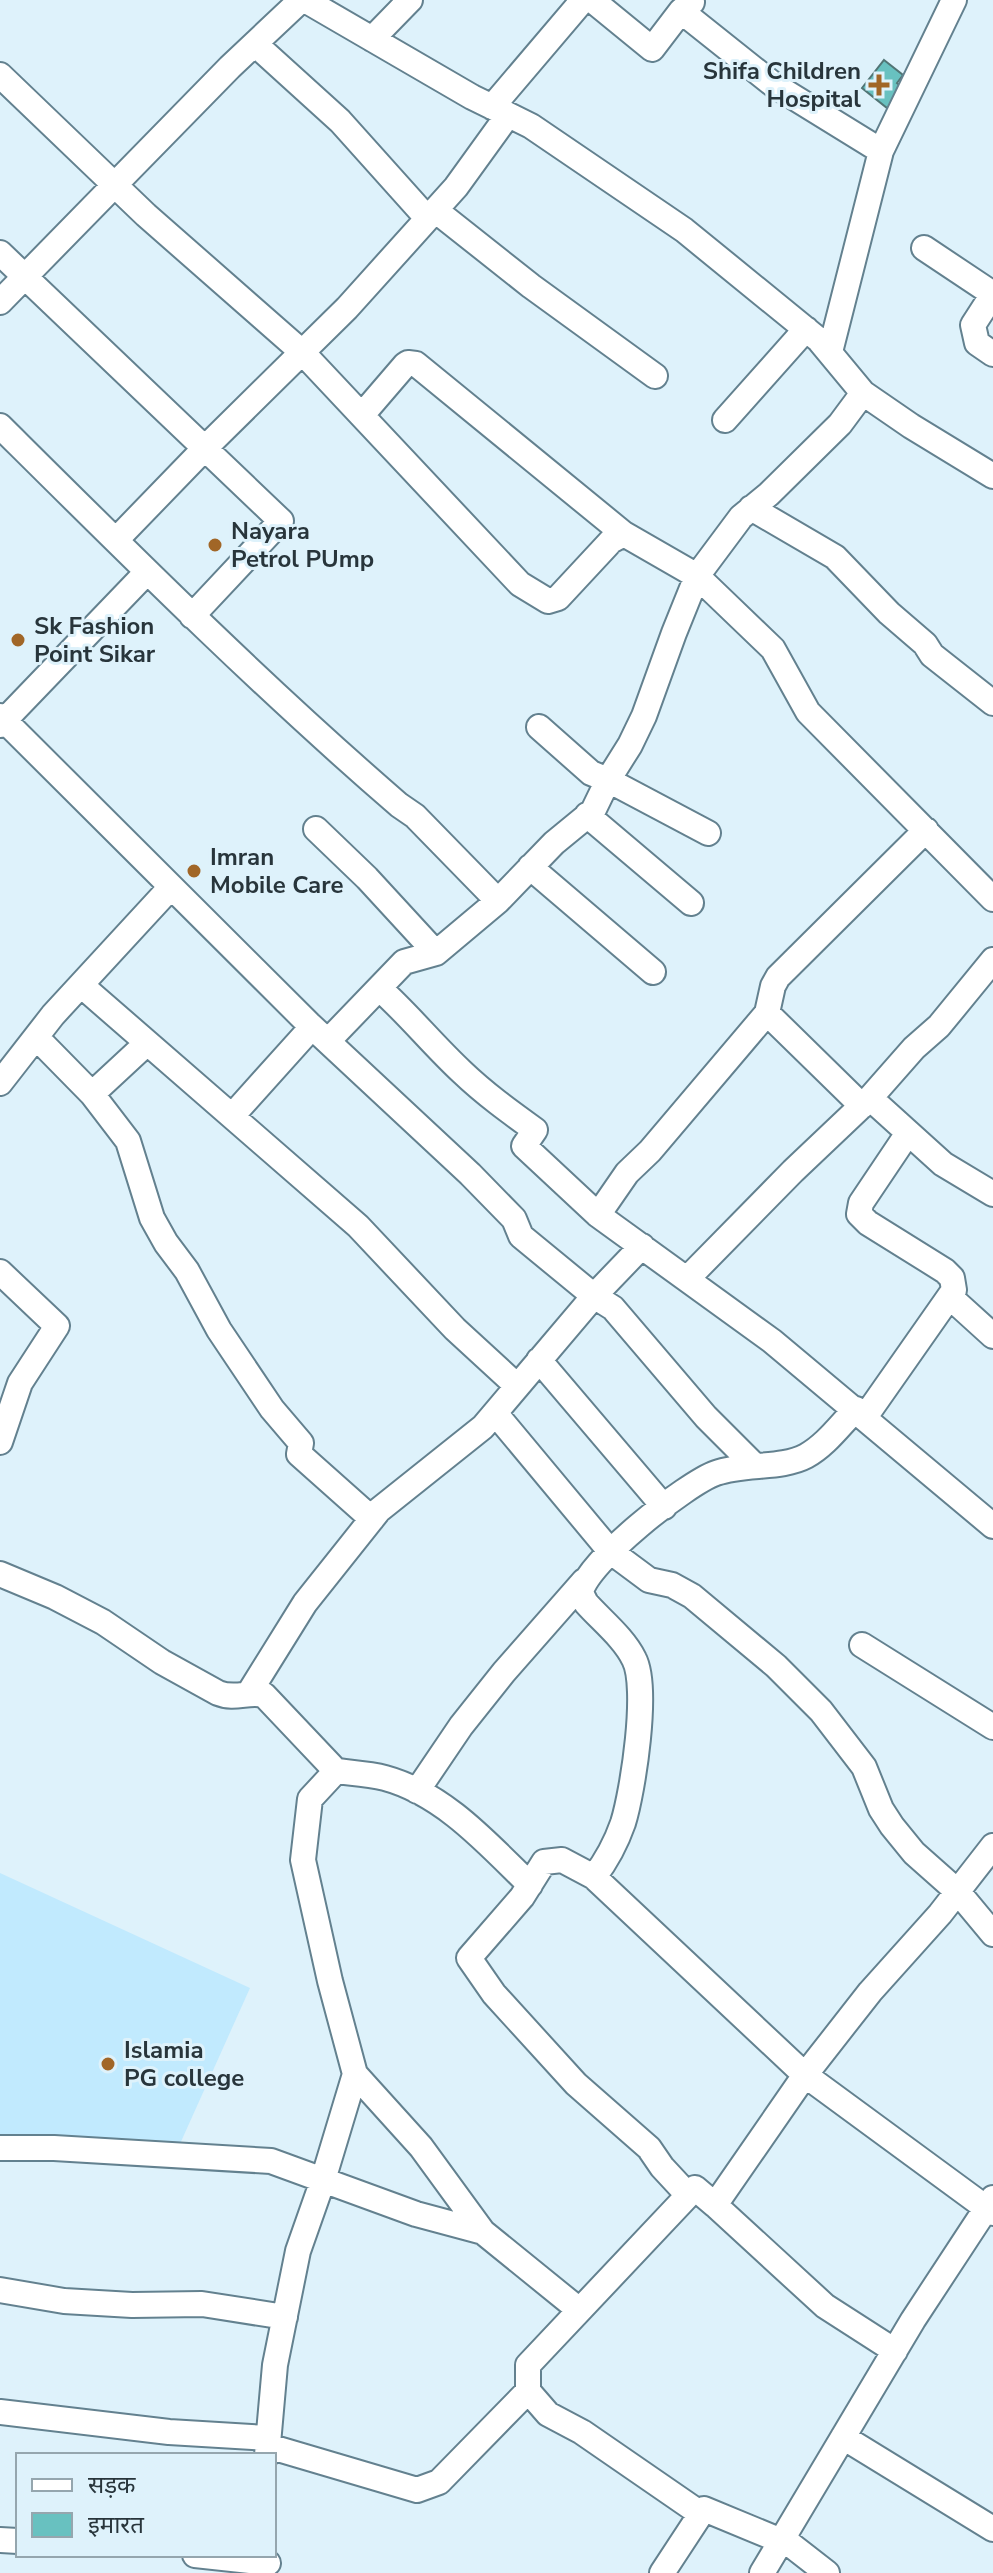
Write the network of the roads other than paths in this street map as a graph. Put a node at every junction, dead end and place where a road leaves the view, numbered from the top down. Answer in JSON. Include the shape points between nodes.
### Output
{"nodes":[{"id":1,"x":303,"y":0,"type":"edge"},
{"id":2,"x":410,"y":0,"type":"edge"},
{"id":3,"x":583,"y":0,"type":"edge"},
{"id":4,"x":592,"y":0,"type":"edge"},
{"id":5,"x":954,"y":0,"type":"edge"},
{"id":6,"x":688,"y":6,"type":"edge"},
{"id":7,"x":372,"y":39,"type":"junction"},
{"id":8,"x":255,"y":44,"type":"junction"},
{"id":9,"x":0,"y":75,"type":"edge"},
{"id":10,"x":500,"y":111,"type":"junction"},
{"id":11,"x":881,"y":151,"type":"junction"},
{"id":12,"x":115,"y":186,"type":"junction"},
{"id":13,"x":431,"y":214,"type":"junction"},
{"id":14,"x":924,"y":248,"type":"dead end"},
{"id":15,"x":0,"y":253,"type":"edge"},
{"id":16,"x":25,"y":276,"type":"junction"},
{"id":17,"x":993,"y":294,"type":"edge"},
{"id":18,"x":0,"y":302,"type":"edge"},
{"id":19,"x":806,"y":329,"type":"junction"},
{"id":20,"x":302,"y":352,"type":"junction"},
{"id":21,"x":830,"y":352,"type":"junction"},
{"id":22,"x":993,"y":354,"type":"edge"},
{"id":23,"x":655,"y":376,"type":"dead end"},
{"id":24,"x":863,"y":393,"type":"junction"},
{"id":25,"x":362,"y":415,"type":"junction"},
{"id":26,"x":725,"y":420,"type":"dead end"},
{"id":27,"x":0,"y":426,"type":"edge"},
{"id":28,"x":205,"y":448,"type":"junction"},
{"id":29,"x":993,"y":476,"type":"edge"},
{"id":30,"x":751,"y":508,"type":"junction"},
{"id":31,"x":624,"y":534,"type":"junction"},
{"id":32,"x":116,"y":540,"type":"junction"},
{"id":33,"x":147,"y":572,"type":"junction"},
{"id":34,"x":697,"y":576,"type":"junction"},
{"id":35,"x":192,"y":616,"type":"junction"},
{"id":36,"x":993,"y":703,"type":"edge"},
{"id":37,"x":1,"y":720,"type":"edge"},
{"id":38,"x":539,"y":727,"type":"dead end"},
{"id":39,"x":608,"y":780,"type":"junction"},
{"id":40,"x":587,"y":815,"type":"junction"},
{"id":41,"x":316,"y":829,"type":"dead end"},
{"id":42,"x":926,"y":830,"type":"junction"},
{"id":43,"x":708,"y":833,"type":"dead end"},
{"id":44,"x":530,"y":867,"type":"junction"},
{"id":45,"x":171,"y":887,"type":"junction"},
{"id":46,"x":993,"y":899,"type":"edge"},
{"id":47,"x":498,"y":901,"type":"junction"},
{"id":48,"x":691,"y":903,"type":"dead end"},
{"id":49,"x":436,"y":953,"type":"junction"},
{"id":50,"x":993,"y":960,"type":"edge"},
{"id":51,"x":653,"y":972,"type":"dead end"},
{"id":52,"x":81,"y":985,"type":"junction"},
{"id":53,"x":379,"y":988,"type":"junction"},
{"id":54,"x":767,"y":1013,"type":"junction"},
{"id":55,"x":320,"y":1034,"type":"junction"},
{"id":56,"x":36,"y":1037,"type":"junction"},
{"id":57,"x":147,"y":1043,"type":"junction"},
{"id":58,"x":0,"y":1083,"type":"edge"},
{"id":59,"x":92,"y":1094,"type":"junction"},
{"id":60,"x":866,"y":1102,"type":"junction"},
{"id":61,"x":232,"y":1116,"type":"junction"},
{"id":62,"x":908,"y":1133,"type":"junction"},
{"id":63,"x":993,"y":1194,"type":"edge"},
{"id":64,"x":598,"y":1215,"type":"junction"},
{"id":65,"x":642,"y":1246,"type":"junction"},
{"id":66,"x":0,"y":1272,"type":"edge"},
{"id":67,"x":687,"y":1279,"type":"junction"},
{"id":68,"x":594,"y":1296,"type":"junction"},
{"id":69,"x":950,"y":1297,"type":"junction"},
{"id":70,"x":993,"y":1336,"type":"edge"},
{"id":71,"x":539,"y":1360,"type":"junction"},
{"id":72,"x":517,"y":1386,"type":"junction"},
{"id":73,"x":495,"y":1413,"type":"junction"},
{"id":74,"x":860,"y":1413,"type":"junction"},
{"id":75,"x":0,"y":1442,"type":"edge"},
{"id":76,"x":754,"y":1465,"type":"junction"},
{"id":77,"x":664,"y":1507,"type":"junction"},
{"id":78,"x":372,"y":1519,"type":"junction"},
{"id":79,"x":993,"y":1526,"type":"edge"},
{"id":80,"x":610,"y":1551,"type":"junction"},
{"id":81,"x":0,"y":1574,"type":"edge"},
{"id":82,"x":584,"y":1581,"type":"junction"},
{"id":83,"x":862,"y":1645,"type":"dead end"},
{"id":84,"x":249,"y":1693,"type":"junction"},
{"id":85,"x":993,"y":1727,"type":"edge"},
{"id":86,"x":336,"y":1771,"type":"junction"},
{"id":87,"x":417,"y":1791,"type":"junction"},
{"id":88,"x":993,"y":1846,"type":"edge"},
{"id":89,"x":594,"y":1877,"type":"junction"},
{"id":90,"x":530,"y":1885,"type":"junction"},
{"id":91,"x":958,"y":1892,"type":"junction"},
{"id":92,"x":993,"y":1934,"type":"edge"},
{"id":93,"x":355,"y":2074,"type":"junction"},
{"id":94,"x":805,"y":2075,"type":"junction"},
{"id":95,"x":0,"y":2148,"type":"edge"},
{"id":96,"x":323,"y":2180,"type":"junction"},
{"id":97,"x":688,"y":2195,"type":"junction"},
{"id":98,"x":715,"y":2205,"type":"junction"},
{"id":99,"x":991,"y":2207,"type":"edge"},
{"id":100,"x":483,"y":2232,"type":"junction"},
{"id":101,"x":0,"y":2290,"type":"edge"},
{"id":102,"x":578,"y":2309,"type":"junction"},
{"id":103,"x":285,"y":2317,"type":"junction"},
{"id":104,"x":895,"y":2351,"type":"junction"},
{"id":105,"x":528,"y":2391,"type":"junction"},
{"id":106,"x":0,"y":2412,"type":"edge"},
{"id":107,"x":843,"y":2437,"type":"junction"},
{"id":108,"x":268,"y":2446,"type":"edge"},
{"id":109,"x":701,"y":2514,"type":"junction"},
{"id":110,"x":993,"y":2529,"type":"edge"},
{"id":111,"x":780,"y":2540,"type":"junction"},
{"id":112,"x":211,"y":2557,"type":"edge"},
{"id":113,"x":268,"y":2564,"type":"edge"},
{"id":114,"x":662,"y":2573,"type":"edge"},
{"id":115,"x":762,"y":2573,"type":"edge"},
{"id":116,"x":827,"y":2573,"type":"edge"}],
"edges":[{"from":1,"to":7,"type":"street"},
{"from":1,"to":8,"type":"street"},
{"from":2,"to":7,"type":"street"},
{"from":3,"to":10,"type":"street"},
{"from":4,"to":6,"type":"street","via":[[652,49]]},
{"from":5,"to":11,"type":"street"},
{"from":6,"to":11,"type":"street","via":[[761,76]]},
{"from":7,"to":10,"type":"street"},
{"from":8,"to":12,"type":"street"},
{"from":8,"to":13,"type":"street"},
{"from":9,"to":12,"type":"street"},
{"from":10,"to":13,"type":"street","via":[[456,187]]},
{"from":10,"to":19,"type":"street","via":[[531,126],[684,230]]},
{"from":11,"to":21,"type":"street"},
{"from":12,"to":16,"type":"street"},
{"from":12,"to":20,"type":"street"},
{"from":13,"to":20,"type":"street"},
{"from":13,"to":23,"type":"street"},
{"from":14,"to":17,"type":"street"},
{"from":15,"to":16,"type":"street"},
{"from":16,"to":18,"type":"street"},
{"from":16,"to":28,"type":"street"},
{"from":17,"to":22,"type":"street","via":[[973,325],[977,343]]},
{"from":19,"to":21,"type":"street"},
{"from":19,"to":26,"type":"street"},
{"from":20,"to":25,"type":"street"},
{"from":20,"to":28,"type":"street"},
{"from":21,"to":24,"type":"street"},
{"from":24,"to":29,"type":"street"},
{"from":24,"to":30,"type":"street","via":[[840,424]]},
{"from":25,"to":31,"type":"street","via":[[405,365],[416,364]]},
{"from":25,"to":31,"type":"street","via":[[520,584],[548,601],[558,598],[611,541]]},
{"from":27,"to":32,"type":"street"},
{"from":28,"to":32,"type":"street"},
{"from":28,"to":35,"type":"street","via":[[281,521]]},
{"from":30,"to":34,"type":"street"},
{"from":30,"to":36,"type":"street","via":[[835,557],[932,655]]},
{"from":31,"to":34,"type":"street"},
{"from":32,"to":33,"type":"street"},
{"from":33,"to":35,"type":"street"},
{"from":33,"to":37,"type":"street"},
{"from":34,"to":39,"type":"street","via":[[644,716]]},
{"from":34,"to":42,"type":"street","via":[[773,649],[808,712]]},
{"from":35,"to":47,"type":"street","via":[[303,722],[415,816]]},
{"from":37,"to":45,"type":"street"},
{"from":38,"to":39,"type":"street","via":[[591,773]]},
{"from":39,"to":40,"type":"street"},
{"from":39,"to":43,"type":"street"},
{"from":40,"to":44,"type":"street"},
{"from":40,"to":48,"type":"street"},
{"from":41,"to":49,"type":"street"},
{"from":42,"to":46,"type":"street"},
{"from":42,"to":54,"type":"street","via":[[778,977]]},
{"from":44,"to":47,"type":"street"},
{"from":44,"to":51,"type":"street"},
{"from":45,"to":52,"type":"street"},
{"from":45,"to":55,"type":"street"},
{"from":47,"to":49,"type":"street"},
{"from":49,"to":53,"type":"street","via":[[404,962]]},
{"from":50,"to":60,"type":"street"},
{"from":52,"to":56,"type":"street"},
{"from":52,"to":57,"type":"street"},
{"from":53,"to":55,"type":"street"},
{"from":53,"to":64,"type":"street","via":[[469,1079],[535,1130],[524,1146]]},
{"from":54,"to":60,"type":"street"},
{"from":54,"to":64,"type":"street","via":[[627,1173]]},
{"from":55,"to":61,"type":"street"},
{"from":55,"to":68,"type":"street","via":[[470,1174],[514,1219],[521,1236]]},
{"from":56,"to":58,"type":"street"},
{"from":56,"to":59,"type":"street"},
{"from":57,"to":59,"type":"street"},
{"from":57,"to":61,"type":"street"},
{"from":59,"to":78,"type":"street","via":[[128,1141],[152,1218],[166,1243],[272,1409],[301,1443],[299,1454]]},
{"from":60,"to":62,"type":"street"},
{"from":60,"to":67,"type":"street"},
{"from":61,"to":72,"type":"street","via":[[358,1226]]},
{"from":62,"to":63,"type":"street","via":[[943,1164]]},
{"from":62,"to":69,"type":"street","via":[[859,1214],[945,1271],[954,1284]]},
{"from":64,"to":65,"type":"street"},
{"from":65,"to":67,"type":"street"},
{"from":65,"to":68,"type":"street"},
{"from":66,"to":75,"type":"street","via":[[57,1326],[20,1383]]},
{"from":67,"to":74,"type":"street"},
{"from":68,"to":71,"type":"street"},
{"from":68,"to":76,"type":"street","via":[[613,1308]]},
{"from":69,"to":70,"type":"street"},
{"from":69,"to":74,"type":"street"},
{"from":71,"to":72,"type":"street"},
{"from":71,"to":77,"type":"street"},
{"from":72,"to":73,"type":"street"},
{"from":73,"to":78,"type":"street"},
{"from":73,"to":80,"type":"street"},
{"from":74,"to":76,"type":"street","via":[[806,1456]]},
{"from":74,"to":79,"type":"street"},
{"from":76,"to":77,"type":"street","via":[[704,1478]]},
{"from":77,"to":80,"type":"street"},
{"from":78,"to":84,"type":"street","via":[[305,1603]]},
{"from":80,"to":82,"type":"street"},
{"from":80,"to":91,"type":"street","via":[[649,1580],[692,1596],[776,1666],[857,1755],[892,1826]]},
{"from":81,"to":84,"type":"street","via":[[103,1622],[218,1693]]},
{"from":82,"to":87,"type":"street","via":[[461,1726]]},
{"from":82,"to":89,"type":"street","via":[[582,1598],[634,1658],[641,1691],[624,1821]]},
{"from":83,"to":85,"type":"street"},
{"from":84,"to":86,"type":"street","via":[[272,1702]]},
{"from":86,"to":87,"type":"street","via":[[386,1778]]},
{"from":86,"to":93,"type":"street","via":[[310,1799],[303,1860]]},
{"from":87,"to":90,"type":"street","via":[[458,1818]]},
{"from":88,"to":91,"type":"street"},
{"from":89,"to":90,"type":"street","via":[[562,1860],[544,1862]]},
{"from":89,"to":94,"type":"street"},
{"from":90,"to":97,"type":"street","via":[[469,1958],[494,1994],[576,2084],[649,2148]]},
{"from":91,"to":92,"type":"street"},
{"from":91,"to":94,"type":"street"},
{"from":93,"to":96,"type":"street"},
{"from":93,"to":100,"type":"street","via":[[421,2147]]},
{"from":94,"to":98,"type":"street"},
{"from":94,"to":99,"type":"street"},
{"from":95,"to":96,"type":"street","via":[[271,2161]]},
{"from":96,"to":100,"type":"street"},
{"from":96,"to":103,"type":"street","via":[[298,2251]]},
{"from":97,"to":98,"type":"street","via":[[695,2188]]},
{"from":97,"to":102,"type":"street"},
{"from":98,"to":104,"type":"street","via":[[825,2306]]},
{"from":99,"to":104,"type":"street"},
{"from":100,"to":102,"type":"street"},
{"from":101,"to":103,"type":"street","via":[[64,2301],[202,2304]]},
{"from":102,"to":105,"type":"street","via":[[528,2365]]},
{"from":103,"to":108,"type":"street"},
{"from":104,"to":107,"type":"street"},
{"from":105,"to":108,"type":"street","via":[[439,2482],[417,2490]]},
{"from":105,"to":109,"type":"street","via":[[548,2414]]},
{"from":106,"to":108,"type":"street"},
{"from":107,"to":110,"type":"street"},
{"from":107,"to":111,"type":"street"},
{"from":109,"to":111,"type":"street","via":[[704,2509]]},
{"from":109,"to":114,"type":"street"},
{"from":111,"to":115,"type":"street"},
{"from":111,"to":116,"type":"street"},
{"from":112,"to":113,"type":"street"}]}
